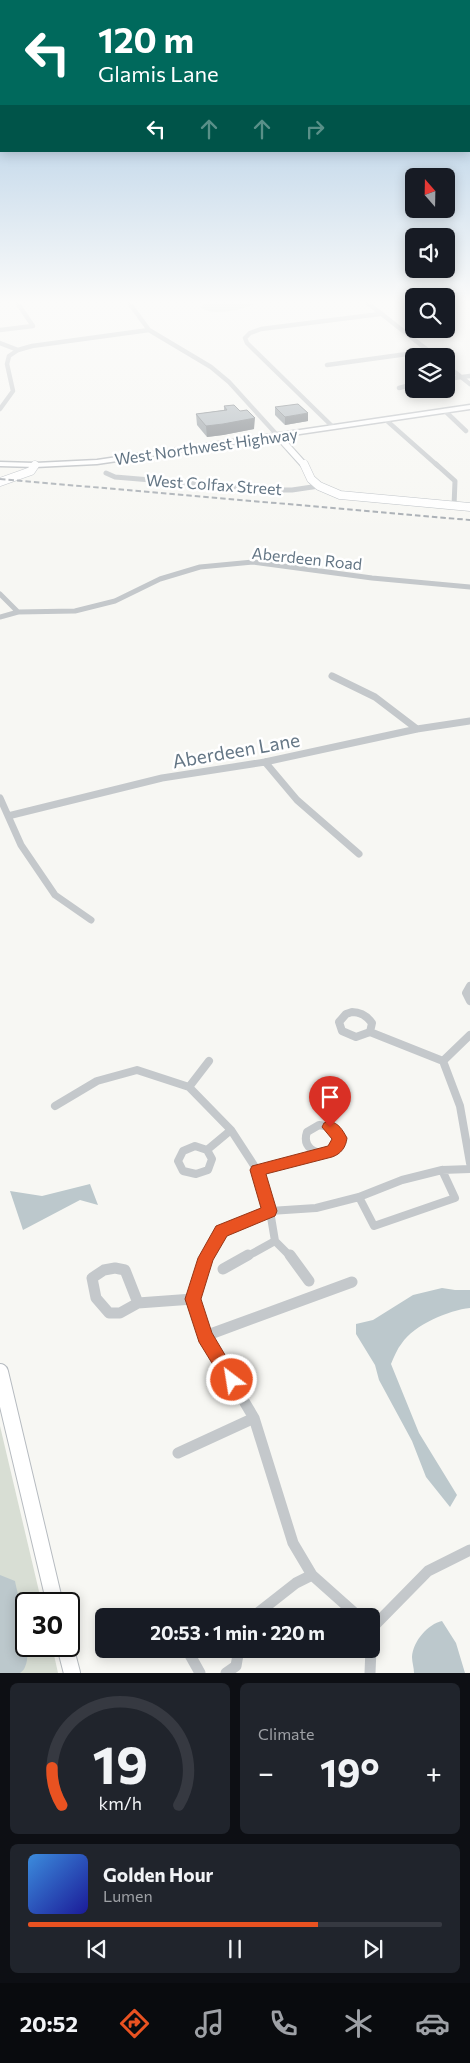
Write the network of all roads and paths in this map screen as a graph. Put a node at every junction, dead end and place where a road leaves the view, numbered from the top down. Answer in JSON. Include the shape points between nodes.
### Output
{"nodes":[{"id":1,"x":11,"y":382,"type":"edge"},
{"id":2,"x":229,"y":382,"type":"edge"},
{"id":3,"x":287,"y":382,"type":"edge"},
{"id":4,"x":405,"y":386,"type":"edge"},
{"id":5,"x":399,"y":388,"type":"dead end"},
{"id":6,"x":470,"y":408,"type":"edge"},
{"id":7,"x":0,"y":409,"type":"edge"},
{"id":8,"x":445,"y":411,"type":"junction"},
{"id":9,"x":386,"y":420,"type":"junction"},
{"id":10,"x":333,"y":428,"type":"junction"},
{"id":11,"x":466,"y":431,"type":"dead end"},
{"id":12,"x":278,"y":436,"type":"junction"},
{"id":13,"x":0,"y":464,"type":"edge"},
{"id":14,"x":35,"y":465,"type":"junction"},
{"id":15,"x":106,"y":473,"type":"dead end"},
{"id":16,"x":0,"y":476,"type":"edge"},
{"id":17,"x":0,"y":482,"type":"edge"},
{"id":18,"x":319,"y":486,"type":"junction"},
{"id":19,"x":454,"y":506,"type":"junction"},
{"id":20,"x":470,"y":507,"type":"edge"},
{"id":21,"x":470,"y":587,"type":"edge"},
{"id":22,"x":0,"y":594,"type":"edge"},
{"id":23,"x":18,"y":612,"type":"junction"},
{"id":24,"x":0,"y":617,"type":"edge"},
{"id":25,"x":332,"y":676,"type":"dead end"},
{"id":26,"x":470,"y":721,"type":"edge"},
{"id":27,"x":417,"y":729,"type":"junction"},
{"id":28,"x":265,"y":762,"type":"junction"},
{"id":29,"x":0,"y":798,"type":"edge"},
{"id":30,"x":8,"y":816,"type":"junction"},
{"id":31,"x":359,"y":854,"type":"dead end"},
{"id":32,"x":90,"y":920,"type":"dead end"},
{"id":33,"x":470,"y":986,"type":"edge"},
{"id":34,"x":470,"y":1001,"type":"edge"},
{"id":35,"x":370,"y":1032,"type":"dead end"},
{"id":36,"x":470,"y":1035,"type":"edge"},
{"id":37,"x":209,"y":1061,"type":"dead end"},
{"id":38,"x":443,"y":1062,"type":"junction"},
{"id":39,"x":189,"y":1087,"type":"junction"},
{"id":40,"x":56,"y":1106,"type":"dead end"},
{"id":41,"x":231,"y":1130,"type":"junction"},
{"id":42,"x":207,"y":1150,"type":"dead end"},
{"id":43,"x":319,"y":1153,"type":"dead end"},
{"id":44,"x":470,"y":1163,"type":"edge"},
{"id":45,"x":470,"y":1169,"type":"edge"},
{"id":46,"x":257,"y":1170,"type":"junction"},
{"id":47,"x":442,"y":1170,"type":"junction"},
{"id":48,"x":359,"y":1197,"type":"junction"},
{"id":49,"x":270,"y":1211,"type":"junction"},
{"id":50,"x":275,"y":1241,"type":"junction"},
{"id":51,"x":223,"y":1269,"type":"dead end"},
{"id":52,"x":309,"y":1281,"type":"dead end"},
{"id":53,"x":352,"y":1282,"type":"dead end"},
{"id":54,"x":193,"y":1299,"type":"junction"},
{"id":55,"x":138,"y":1303,"type":"junction"},
{"id":56,"x":205,"y":1336,"type":"junction"},
{"id":57,"x":0,"y":1372,"type":"edge"},
{"id":58,"x":254,"y":1418,"type":"junction"},
{"id":59,"x":178,"y":1453,"type":"dead end"},
{"id":60,"x":470,"y":1550,"type":"edge"},
{"id":61,"x":312,"y":1575,"type":"junction"},
{"id":62,"x":52,"y":1592,"type":"edge"},
{"id":63,"x":264,"y":1608,"type":"edge"},
{"id":64,"x":349,"y":1608,"type":"edge"},
{"id":65,"x":380,"y":1619,"type":"edge"},
{"id":66,"x":68,"y":1657,"type":"edge"},
{"id":67,"x":191,"y":1658,"type":"edge"},
{"id":68,"x":237,"y":1658,"type":"edge"},
{"id":69,"x":371,"y":1658,"type":"edge"},
{"id":70,"x":72,"y":1673,"type":"edge"},
{"id":71,"x":200,"y":1673,"type":"edge"},
{"id":72,"x":226,"y":1673,"type":"edge"},
{"id":73,"x":370,"y":1673,"type":"edge"}],
"edges":[{"from":1,"to":7,"type":"street","via":[[13,392]]},
{"from":2,"to":12,"type":"street"},
{"from":3,"to":10,"type":"street"},
{"from":4,"to":5,"type":"street"},
{"from":6,"to":8,"type":"main road","name":"West Northwest Highway"},
{"from":8,"to":9,"type":"main road","name":"West Northwest Highway"},
{"from":8,"to":11,"type":"street"},
{"from":9,"to":10,"type":"main road","name":"West Northwest Highway"},
{"from":9,"to":19,"type":"street","via":[[455,481]]},
{"from":10,"to":12,"type":"main road","name":"West Northwest Highway"},
{"from":12,"to":14,"type":"main road","name":"West Northwest Highway","via":[[96,462]]},
{"from":12,"to":18,"type":"street","via":[[303,462],[311,479]]},
{"from":13,"to":14,"type":"main road","name":"West Northwest Highway"},
{"from":14,"to":16,"type":"street"},
{"from":14,"to":17,"type":"street","via":[[32,471]]},
{"from":15,"to":18,"type":"street","name":"West Colfax Street","via":[[272,490]]},
{"from":18,"to":19,"type":"street","via":[[340,495]]},
{"from":19,"to":20,"type":"street"},
{"from":21,"to":23,"type":"street","name":"Aberdeen Road","via":[[253,562],[200,567],[160,579],[115,601],[75,611]]},
{"from":22,"to":23,"type":"street"},
{"from":23,"to":24,"type":"street","name":"Aberdeen Road"},
{"from":25,"to":27,"type":"street","via":[[375,697]]},
{"from":26,"to":27,"type":"street","name":"Aberdeen Lane"},
{"from":27,"to":28,"type":"street","name":"Aberdeen Lane"},
{"from":28,"to":30,"type":"street","name":"Aberdeen Lane","via":[[162,778]]},
{"from":28,"to":31,"type":"street","via":[[277,780]]},
{"from":29,"to":30,"type":"street"},
{"from":30,"to":32,"type":"street","via":[[21,845],[55,895]]},
{"from":33,"to":34,"type":"street","via":[[466,992]]},
{"from":35,"to":38,"type":"street"},
{"from":36,"to":38,"type":"street"},
{"from":37,"to":39,"type":"street"},
{"from":38,"to":44,"type":"street","via":[[460,1106]]},
{"from":39,"to":40,"type":"street","via":[[137,1070],[97,1081]]},
{"from":39,"to":41,"type":"street"},
{"from":41,"to":42,"type":"street"},
{"from":41,"to":46,"type":"street"},
{"from":43,"to":46,"type":"street"},
{"from":45,"to":47,"type":"street"},
{"from":46,"to":49,"type":"street"},
{"from":47,"to":48,"type":"street","via":[[402,1180]]},
{"from":47,"to":48,"type":"street","via":[[455,1198],[374,1226]]},
{"from":48,"to":49,"type":"street","via":[[316,1208]]},
{"from":49,"to":50,"type":"street"},
{"from":49,"to":54,"type":"street","via":[[221,1231],[206,1258]]},
{"from":50,"to":51,"type":"street"},
{"from":50,"to":52,"type":"street","via":[[286,1250]]},
{"from":53,"to":56,"type":"street"},
{"from":54,"to":55,"type":"street"},
{"from":54,"to":56,"type":"street"},
{"from":55,"to":55,"type":"street","via":[[125,1270],[103,1270],[92,1278],[93,1293],[101,1307],[110,1313],[120,1313]]},
{"from":56,"to":58,"type":"street"},
{"from":57,"to":62,"type":"street"},
{"from":58,"to":59,"type":"street"},
{"from":58,"to":61,"type":"street","via":[[286,1525]]},
{"from":60,"to":65,"type":"street","via":[[428,1571]]},
{"from":61,"to":63,"type":"street","via":[[296,1583]]},
{"from":61,"to":64,"type":"street"},
{"from":66,"to":70,"type":"street"},
{"from":67,"to":71,"type":"street"},
{"from":68,"to":72,"type":"street","via":[[236,1666]]},
{"from":69,"to":73,"type":"street"}]}
